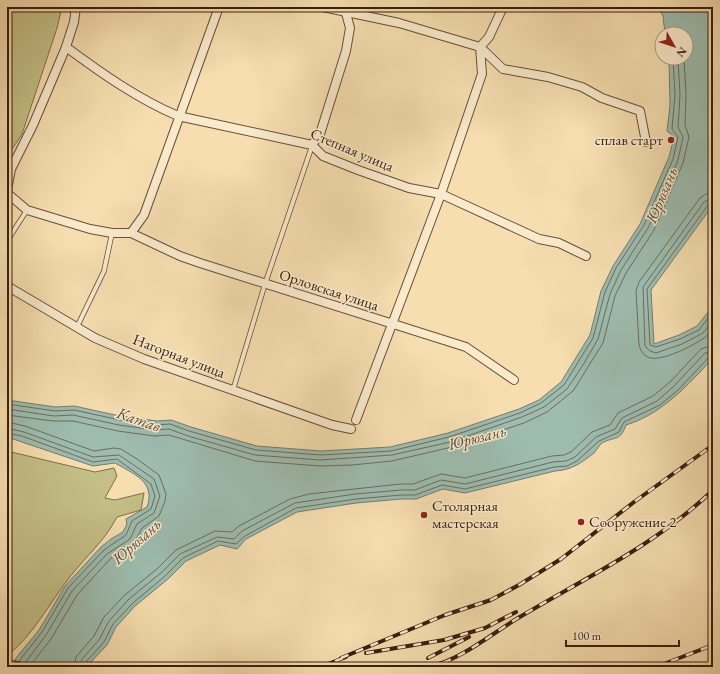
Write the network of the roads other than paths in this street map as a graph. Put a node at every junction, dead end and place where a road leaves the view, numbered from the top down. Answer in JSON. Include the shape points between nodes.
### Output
{"nodes":[{"id":1,"x":76,"y":7,"type":"edge"},
{"id":2,"x":220,"y":7,"type":"edge"},
{"id":3,"x":503,"y":7,"type":"edge"},
{"id":4,"x":328,"y":8,"type":"edge"},
{"id":5,"x":346,"y":13,"type":"junction"},
{"id":6,"x":66,"y":47,"type":"junction"},
{"id":7,"x":480,"y":47,"type":"junction"},
{"id":8,"x":178,"y":116,"type":"junction"},
{"id":9,"x":646,"y":142,"type":"dead end"},
{"id":10,"x":312,"y":145,"type":"junction"},
{"id":11,"x":7,"y":192,"type":"edge"},
{"id":12,"x":441,"y":194,"type":"junction"},
{"id":13,"x":27,"y":210,"type":"junction"},
{"id":14,"x":112,"y":233,"type":"junction"},
{"id":15,"x":131,"y":233,"type":"junction"},
{"id":16,"x":7,"y":241,"type":"edge"},
{"id":17,"x":586,"y":256,"type":"dead end"},
{"id":18,"x":265,"y":284,"type":"junction"},
{"id":19,"x":7,"y":286,"type":"edge"},
{"id":20,"x":392,"y":325,"type":"junction"},
{"id":21,"x":77,"y":327,"type":"junction"},
{"id":22,"x":514,"y":380,"type":"dead end"},
{"id":23,"x":233,"y":391,"type":"junction"},
{"id":24,"x":356,"y":420,"type":"dead end"},
{"id":25,"x":351,"y":429,"type":"dead end"}],
"edges":[{"from":1,"to":6,"type":"street"},
{"from":2,"to":8,"type":"street"},
{"from":3,"to":7,"type":"street","via":[[489,37]]},
{"from":4,"to":5,"type":"street"},
{"from":5,"to":7,"type":"street","via":[[399,23]]},
{"from":5,"to":10,"type":"street","via":[[350,28],[346,51],[320,134]]},
{"from":6,"to":8,"type":"street","name":"Степная улица","via":[[106,76],[152,104]]},
{"from":6,"to":11,"type":"street","via":[[11,169]]},
{"from":7,"to":9,"type":"street","via":[[503,69],[582,87],[602,98],[640,112]]},
{"from":7,"to":12,"type":"street","via":[[482,74]]},
{"from":8,"to":10,"type":"street","name":"Степная улица"},
{"from":8,"to":15,"type":"street","via":[[144,215]]},
{"from":10,"to":12,"type":"street","name":"Степная улица","via":[[323,156],[358,170],[409,188]]},
{"from":10,"to":18,"type":"lane"},
{"from":11,"to":13,"type":"street"},
{"from":12,"to":17,"type":"street","name":"Степная улица","via":[[539,239],[558,243]]},
{"from":12,"to":20,"type":"street"},
{"from":13,"to":14,"type":"street"},
{"from":13,"to":16,"type":"lane"},
{"from":14,"to":15,"type":"street"},
{"from":14,"to":21,"type":"lane","via":[[104,271]]},
{"from":15,"to":18,"type":"street","name":"Орловская улица","via":[[180,256]]},
{"from":18,"to":20,"type":"street","name":"Орловская улица"},
{"from":18,"to":23,"type":"lane"},
{"from":19,"to":21,"type":"street","name":"Нагорная улица"},
{"from":20,"to":22,"type":"street","name":"Орловская улица","via":[[466,347]]},
{"from":20,"to":24,"type":"street"},
{"from":21,"to":23,"type":"street","name":"Нагорная улица","via":[[95,338],[137,356]]},
{"from":23,"to":25,"type":"street","name":"Нагорная улица","via":[[332,425]]}]}
